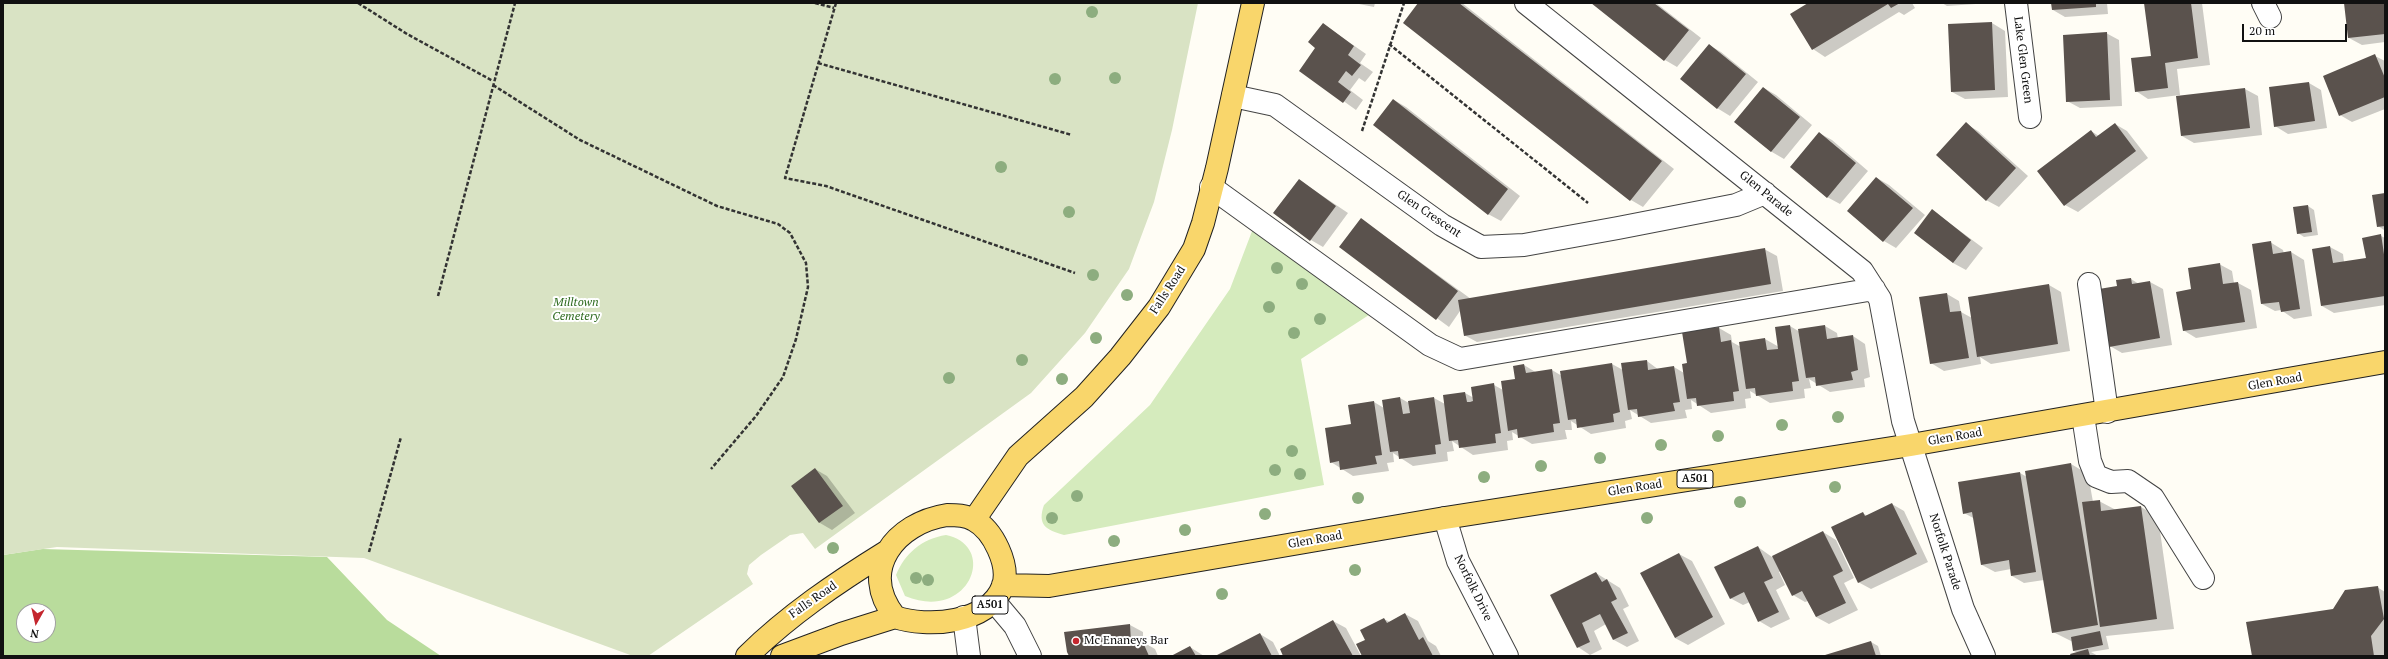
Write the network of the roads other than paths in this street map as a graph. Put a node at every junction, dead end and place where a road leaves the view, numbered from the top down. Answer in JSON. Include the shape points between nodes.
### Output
{"nodes":[{"id":1,"x":1253,"y":3,"type":"edge"},
{"id":2,"x":1526,"y":3,"type":"edge"},
{"id":3,"x":2016,"y":3,"type":"edge"},
{"id":4,"x":1233,"y":96,"type":"junction"},
{"id":5,"x":2030,"y":117,"type":"dead end"},
{"id":6,"x":1211,"y":187,"type":"junction"},
{"id":7,"x":1766,"y":193,"type":"junction"},
{"id":8,"x":2089,"y":284,"type":"dead end"},
{"id":9,"x":1874,"y":289,"type":"junction"},
{"id":10,"x":2385,"y":362,"type":"edge"},
{"id":11,"x":2108,"y":412,"type":"junction"},
{"id":12,"x":2083,"y":416,"type":"junction"},
{"id":13,"x":1911,"y":445,"type":"junction"},
{"id":14,"x":1445,"y":518,"type":"junction"},
{"id":15,"x":974,"y":520,"type":"junction"},
{"id":16,"x":886,"y":552,"type":"junction"},
{"id":17,"x":2203,"y":578,"type":"dead end"},
{"id":18,"x":999,"y":593,"type":"junction"},
{"id":19,"x":895,"y":617,"type":"junction"},
{"id":20,"x":964,"y":617,"type":"junction"},
{"id":21,"x":747,"y":656,"type":"edge"},
{"id":22,"x":782,"y":656,"type":"edge"},
{"id":23,"x":969,"y":656,"type":"edge"},
{"id":24,"x":1030,"y":656,"type":"edge"},
{"id":25,"x":1507,"y":656,"type":"edge"},
{"id":26,"x":1984,"y":656,"type":"edge"}],
"edges":[{"from":1,"to":4,"type":"main road","name":"Falls Road"},
{"from":2,"to":7,"type":"street","name":"Glen Parade"},
{"from":3,"to":5,"type":"street","name":"Lake Glen Green"},
{"from":4,"to":6,"type":"main road","name":"Falls Road"},
{"from":4,"to":7,"type":"street","name":"Glen Crescent","via":[[1275,105],[1442,225],[1480,246],[1524,245],[1618,228],[1736,205]]},
{"from":6,"to":9,"type":"street","via":[[1430,345],[1460,359]]},
{"from":6,"to":15,"type":"main road","name":"Falls Road","via":[[1194,249],[1158,308],[1120,358],[1084,397],[1018,456]]},
{"from":7,"to":9,"type":"street","name":"Glen Parade","via":[[1862,271]]},
{"from":8,"to":11,"type":"street"},
{"from":9,"to":13,"type":"street","name":"Glen Parade","via":[[1880,299],[1898,399]]},
{"from":10,"to":11,"type":"main road","name":"Glen Road","number":"A501"},
{"from":11,"to":12,"type":"main road","name":"Glen Road","number":"A501"},
{"from":12,"to":13,"type":"main road","name":"Glen Road","number":"A501"},
{"from":12,"to":17,"type":"street","via":[[2090,461],[2096,476],[2111,482],[2128,481],[2153,498]]},
{"from":13,"to":14,"type":"main road","name":"Glen Road","number":"A501"},
{"from":13,"to":26,"type":"street","name":"Norfolk Parade","via":[[1963,609]]},
{"from":14,"to":18,"type":"main road","name":"Glen Road","number":"A501"},
{"from":14,"to":25,"type":"street","name":"Norfolk Drive","via":[[1458,561]]},
{"from":15,"to":16,"type":"main road","number":"A501","via":[[960,516],[933,517],[905,532]]},
{"from":15,"to":18,"type":"main road","number":"A501","via":[[987,530],[997,545],[1003,563]]},
{"from":16,"to":19,"type":"main road","via":[[880,577],[880,593]]},
{"from":16,"to":21,"type":"main road","name":"Falls Road","number":"A501","via":[[812,600],[777,627]]},
{"from":18,"to":20,"type":"main road","number":"A501","via":[[981,612]]},
{"from":18,"to":24,"type":"street"},
{"from":19,"to":20,"type":"main road","number":"A501","via":[[911,622],[931,623]]},
{"from":19,"to":22,"type":"main road"},
{"from":20,"to":23,"type":"street"}]}
